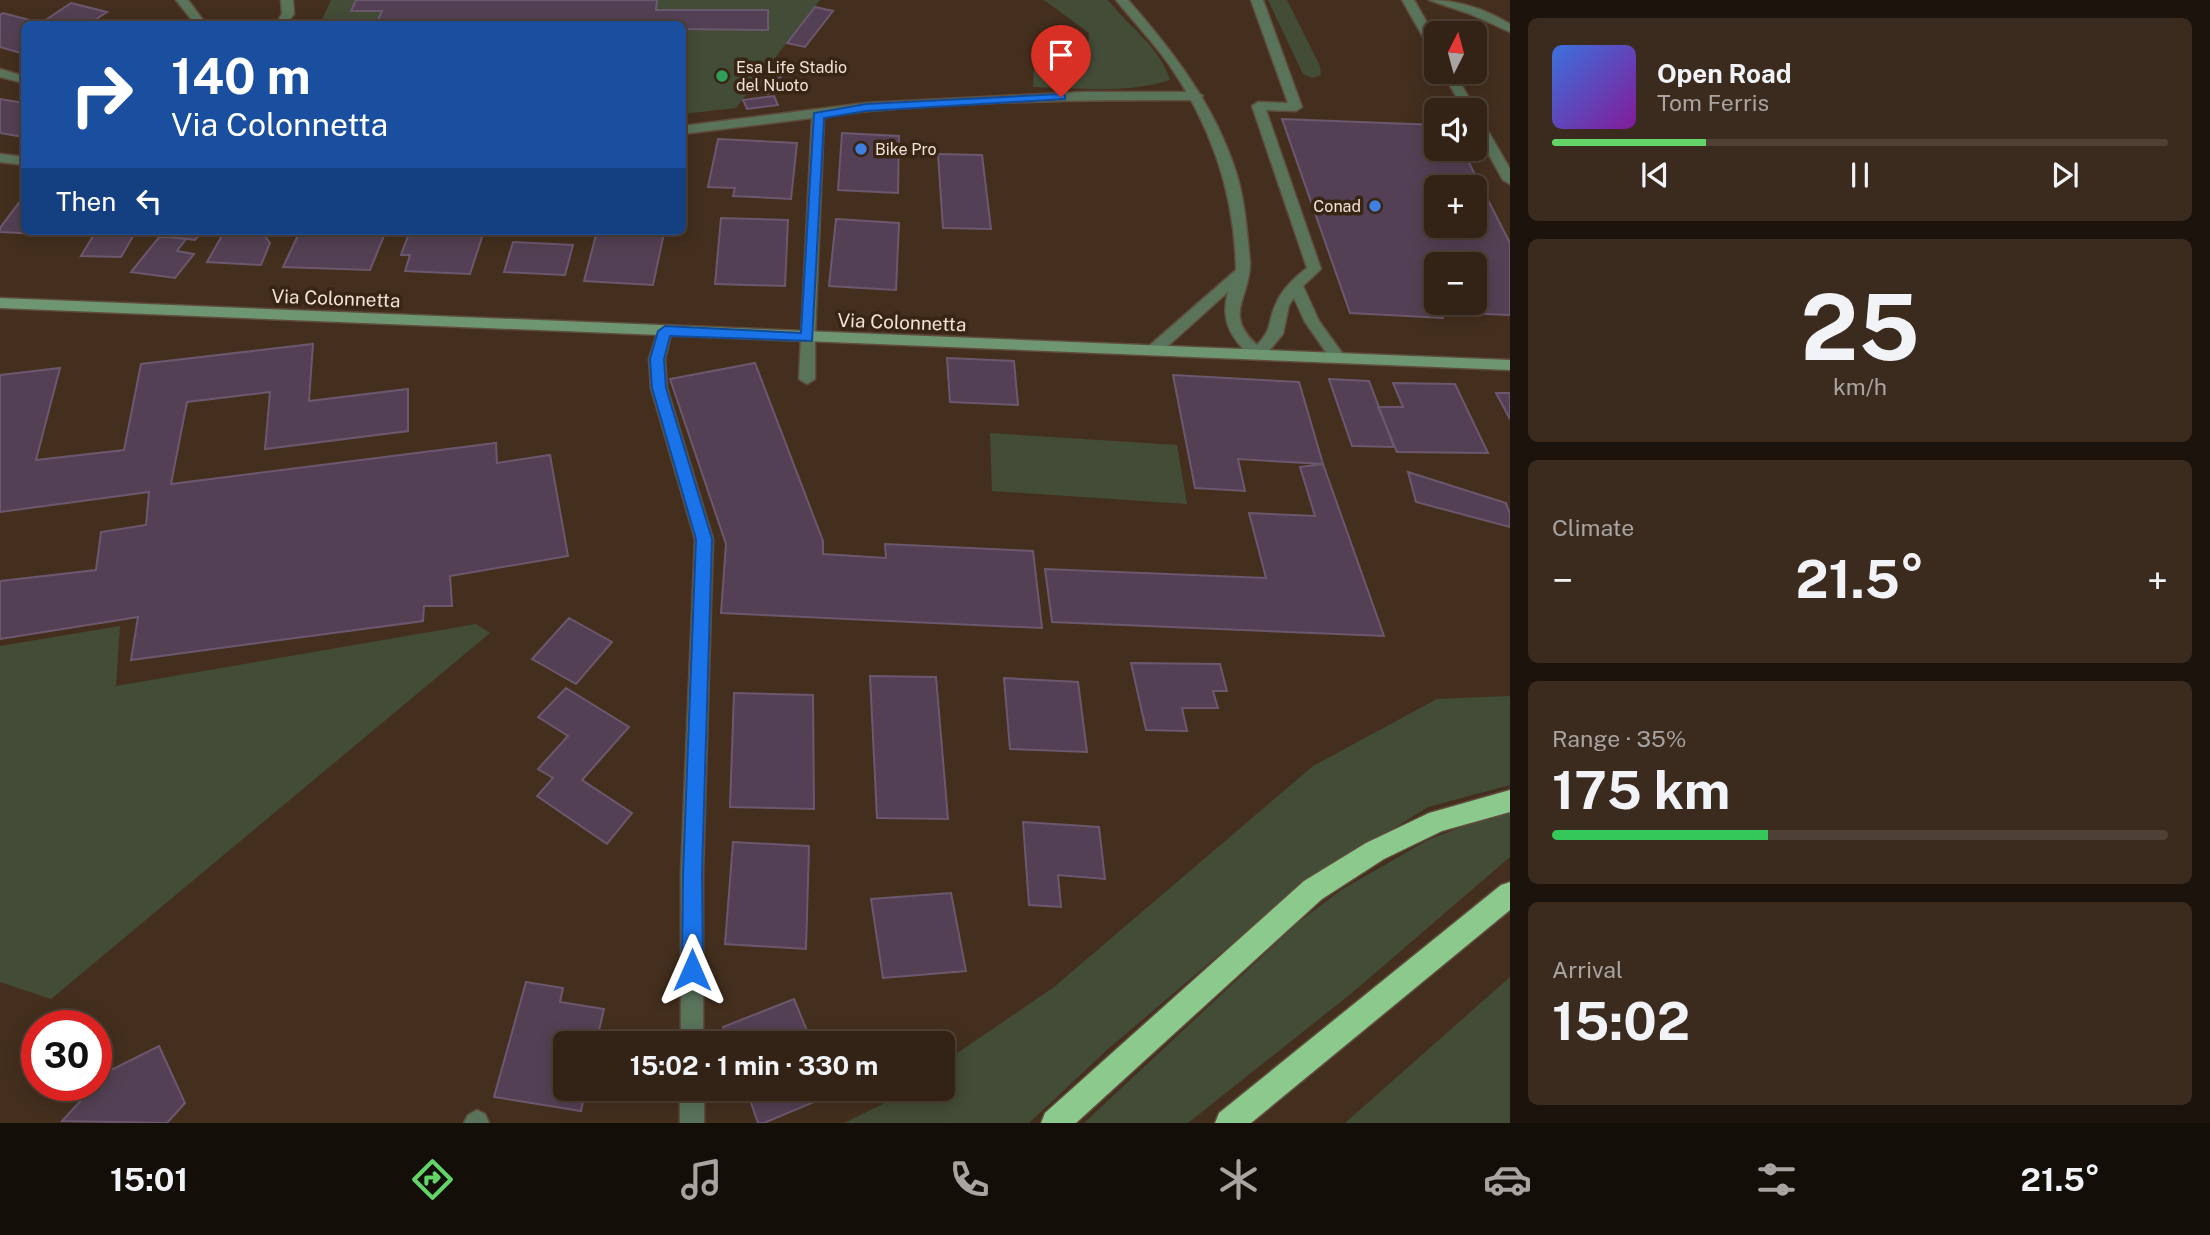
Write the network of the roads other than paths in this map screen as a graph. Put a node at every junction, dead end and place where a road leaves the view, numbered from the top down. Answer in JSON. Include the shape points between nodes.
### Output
{"nodes":[{"id":1,"x":181,"y":0,"type":"edge"},
{"id":2,"x":287,"y":0,"type":"edge"},
{"id":3,"x":1122,"y":0,"type":"edge"},
{"id":4,"x":1258,"y":0,"type":"edge"},
{"id":5,"x":1408,"y":0,"type":"edge"},
{"id":6,"x":1435,"y":0,"type":"edge"},
{"id":7,"x":198,"y":21,"type":"edge"},
{"id":8,"x":283,"y":21,"type":"edge"},
{"id":9,"x":1424,"y":28,"type":"edge"},
{"id":10,"x":1510,"y":29,"type":"edge"},
{"id":11,"x":0,"y":73,"type":"edge"},
{"id":12,"x":21,"y":79,"type":"edge"},
{"id":13,"x":1196,"y":96,"type":"junction"},
{"id":14,"x":818,"y":115,"type":"junction"},
{"id":15,"x":686,"y":130,"type":"edge"},
{"id":16,"x":1487,"y":140,"type":"edge"},
{"id":17,"x":0,"y":158,"type":"edge"},
{"id":18,"x":21,"y":161,"type":"edge"},
{"id":19,"x":1510,"y":180,"type":"edge"},
{"id":20,"x":1243,"y":271,"type":"junction"},
{"id":21,"x":1295,"y":285,"type":"junction"},
{"id":22,"x":0,"y":303,"type":"edge"},
{"id":23,"x":665,"y":331,"type":"junction"},
{"id":24,"x":808,"y":338,"type":"junction"},
{"id":25,"x":1154,"y":350,"type":"junction"},
{"id":26,"x":1258,"y":354,"type":"junction"},
{"id":27,"x":1337,"y":357,"type":"junction"},
{"id":28,"x":1510,"y":366,"type":"edge"},
{"id":29,"x":807,"y":379,"type":"dead end"},
{"id":30,"x":1510,"y":800,"type":"edge"},
{"id":31,"x":1510,"y":894,"type":"edge"},
{"id":32,"x":692,"y":1031,"type":"edge"},
{"id":33,"x":692,"y":1101,"type":"edge"},
{"id":34,"x":692,"y":1123,"type":"edge"},
{"id":35,"x":1055,"y":1123,"type":"edge"},
{"id":36,"x":1229,"y":1123,"type":"edge"}],
"edges":[{"from":1,"to":7,"type":"street"},
{"from":2,"to":8,"type":"street","via":[[288,14]]},
{"from":3,"to":13,"type":"street","via":[[1157,39]]},
{"from":4,"to":21,"type":"street","via":[[1296,107],[1258,106],[1314,269]]},
{"from":5,"to":9,"type":"street"},
{"from":6,"to":10,"type":"street","via":[[1493,18]]},
{"from":11,"to":12,"type":"street"},
{"from":13,"to":14,"type":"street","via":[[1014,99],[866,107]]},
{"from":13,"to":20,"type":"street","via":[[1230,172]]},
{"from":14,"to":15,"type":"street"},
{"from":14,"to":24,"type":"street"},
{"from":16,"to":19,"type":"street"},
{"from":17,"to":18,"type":"street"},
{"from":20,"to":25,"type":"street"},
{"from":20,"to":26,"type":"street","via":[[1230,315],[1242,341]]},
{"from":21,"to":26,"type":"street","via":[[1282,305],[1276,334]]},
{"from":21,"to":27,"type":"street","via":[[1312,322]]},
{"from":22,"to":23,"type":"main road","name":"Via Colonnetta"},
{"from":23,"to":24,"type":"main road","name":"Via Colonnetta"},
{"from":23,"to":32,"type":"street","via":[[657,359],[659,388],[704,539],[692,873]]},
{"from":24,"to":25,"type":"main road","name":"Via Colonnetta"},
{"from":24,"to":29,"type":"street"},
{"from":25,"to":26,"type":"main road","name":"Via Colonnetta"},
{"from":26,"to":27,"type":"main road","name":"Via Colonnetta"},
{"from":27,"to":28,"type":"main road","name":"Via Colonnetta"},
{"from":30,"to":35,"type":"highway","via":[[1438,821],[1375,851],[1313,890]]},
{"from":31,"to":36,"type":"highway"},
{"from":33,"to":34,"type":"street"}]}
